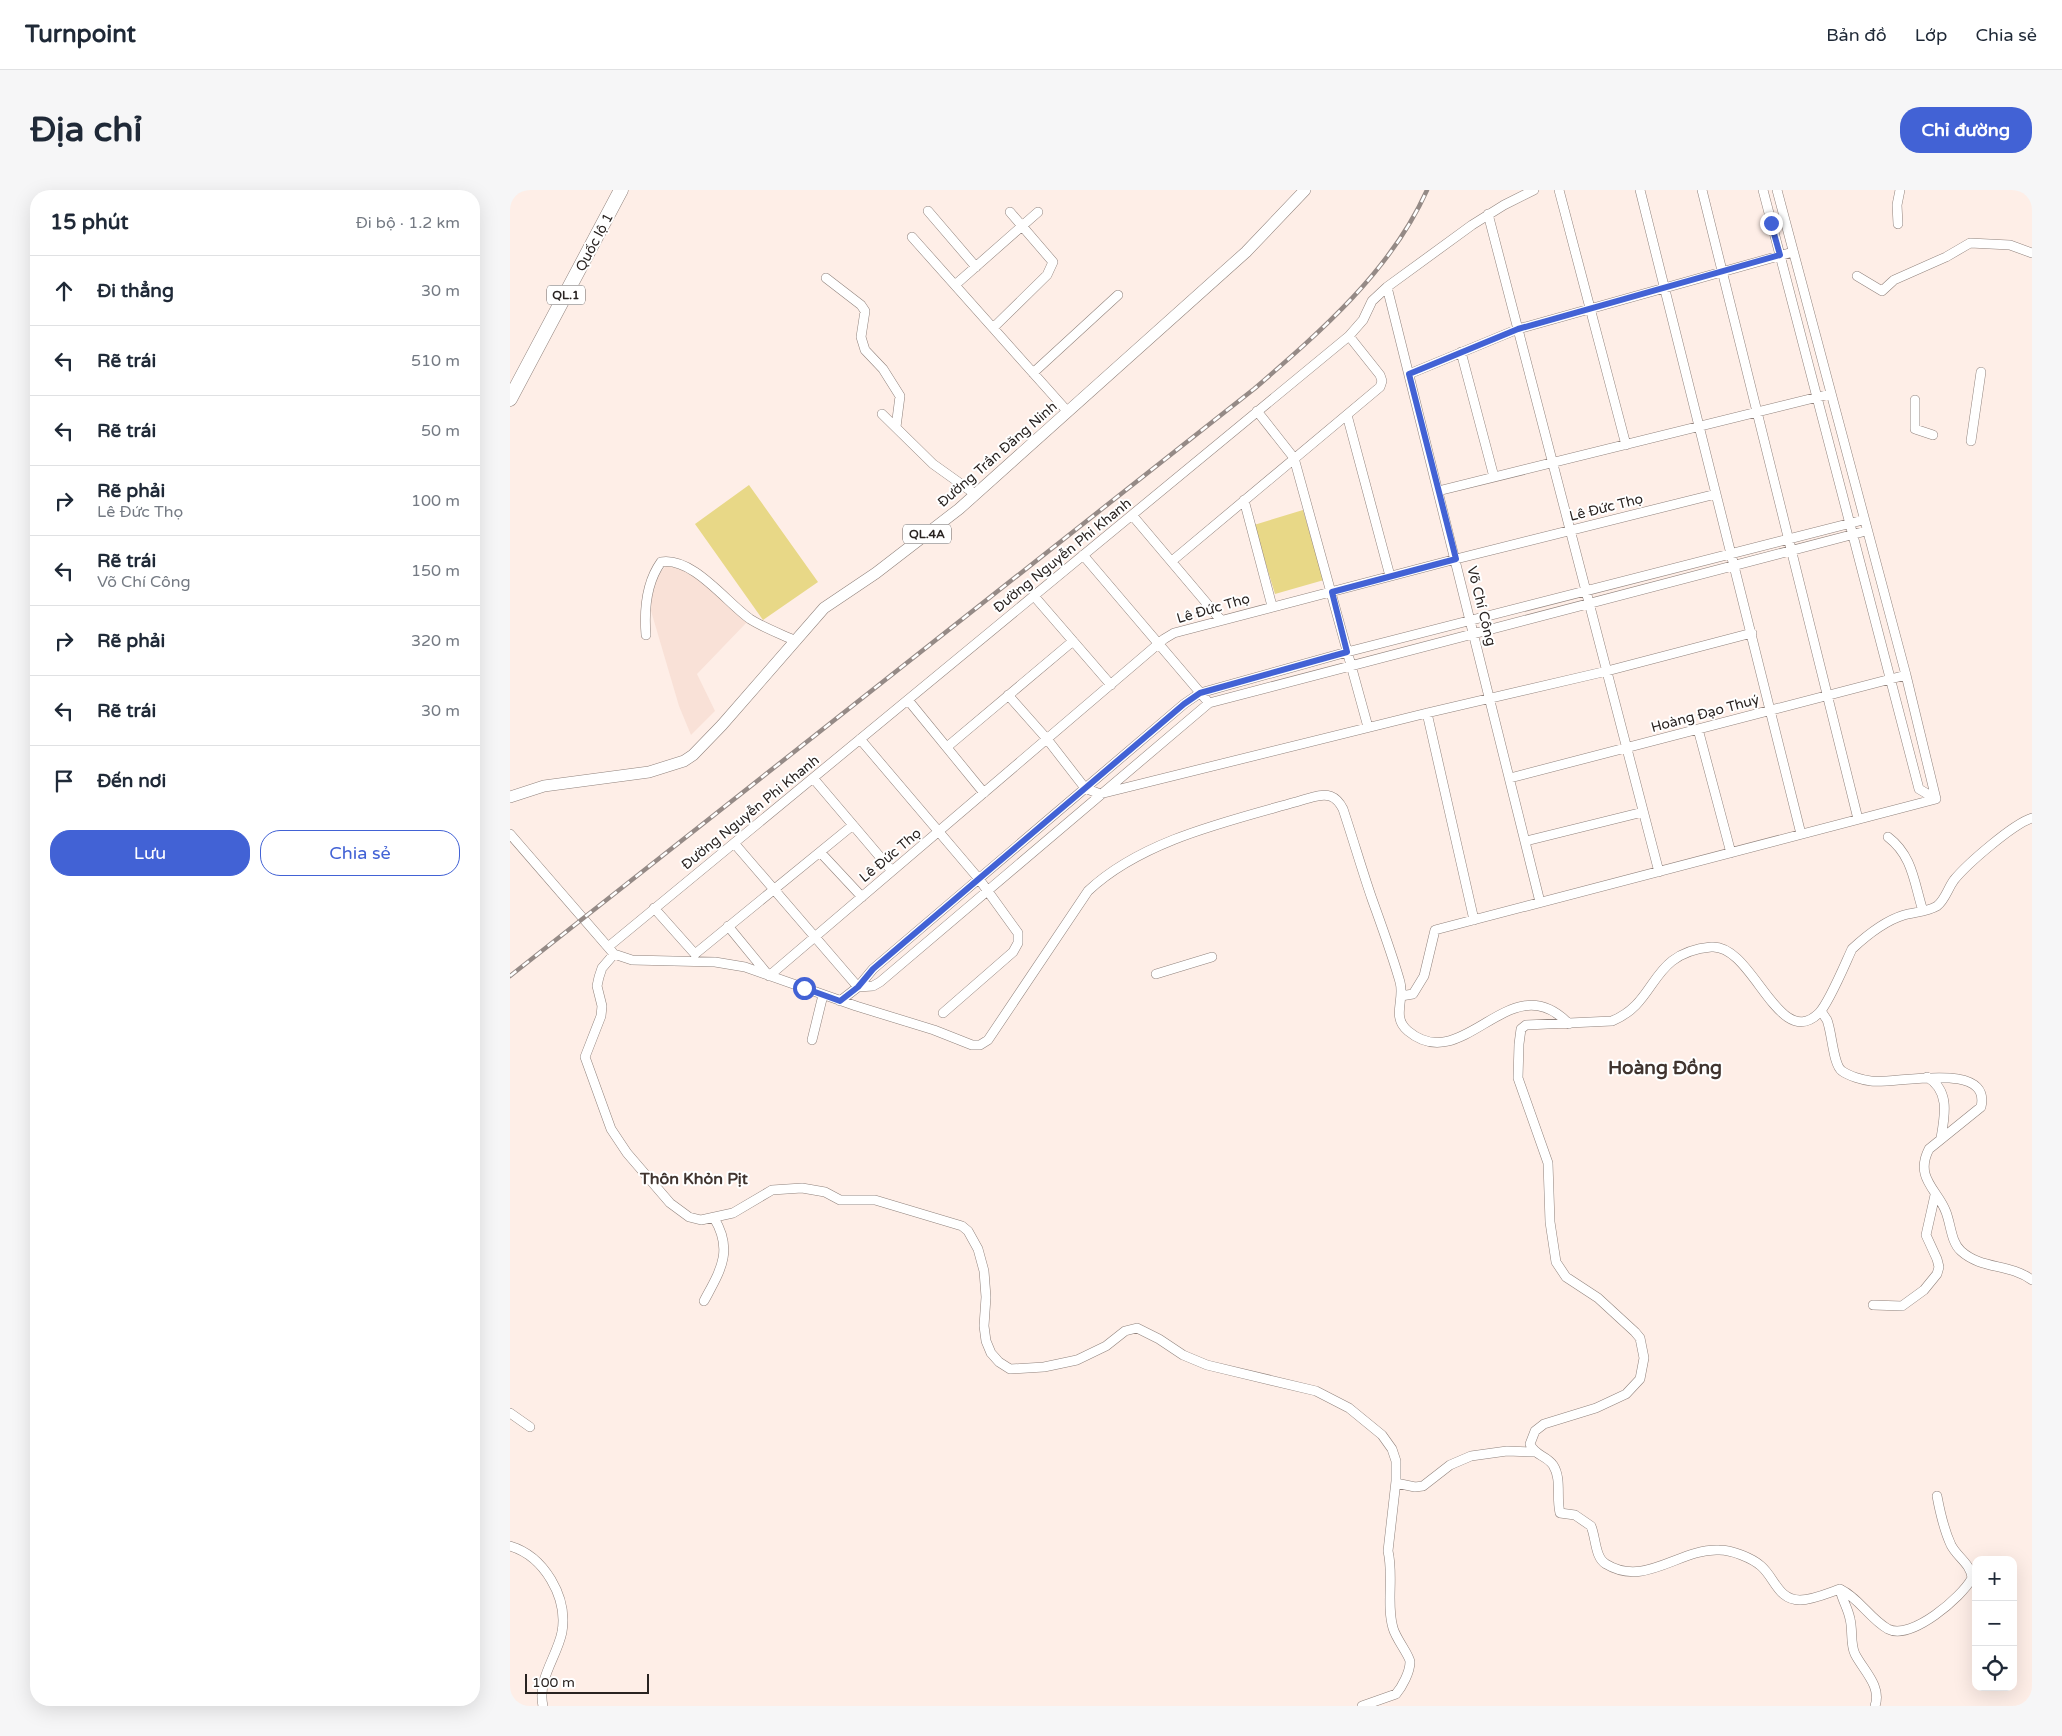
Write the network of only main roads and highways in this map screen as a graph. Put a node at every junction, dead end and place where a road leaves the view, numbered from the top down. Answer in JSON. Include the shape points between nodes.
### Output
{"nodes":[{"id":1,"x":621,"y":190,"type":"edge"},
{"id":2,"x":1303,"y":191,"type":"edge"},
{"id":3,"x":510,"y":399,"type":"edge"},
{"id":4,"x":511,"y":794,"type":"edge"}],
"edges":[{"from":1,"to":3,"type":"highway","name":"Quốc lộ 1","number":"QL.1"},
{"from":2,"to":4,"type":"main road","name":"Đường Trần Đăng Ninh","number":"QL.4A","via":[[1246,252],[975,494],[914,544],[824,608],[693,755],[648,772],[544,786]]}]}
